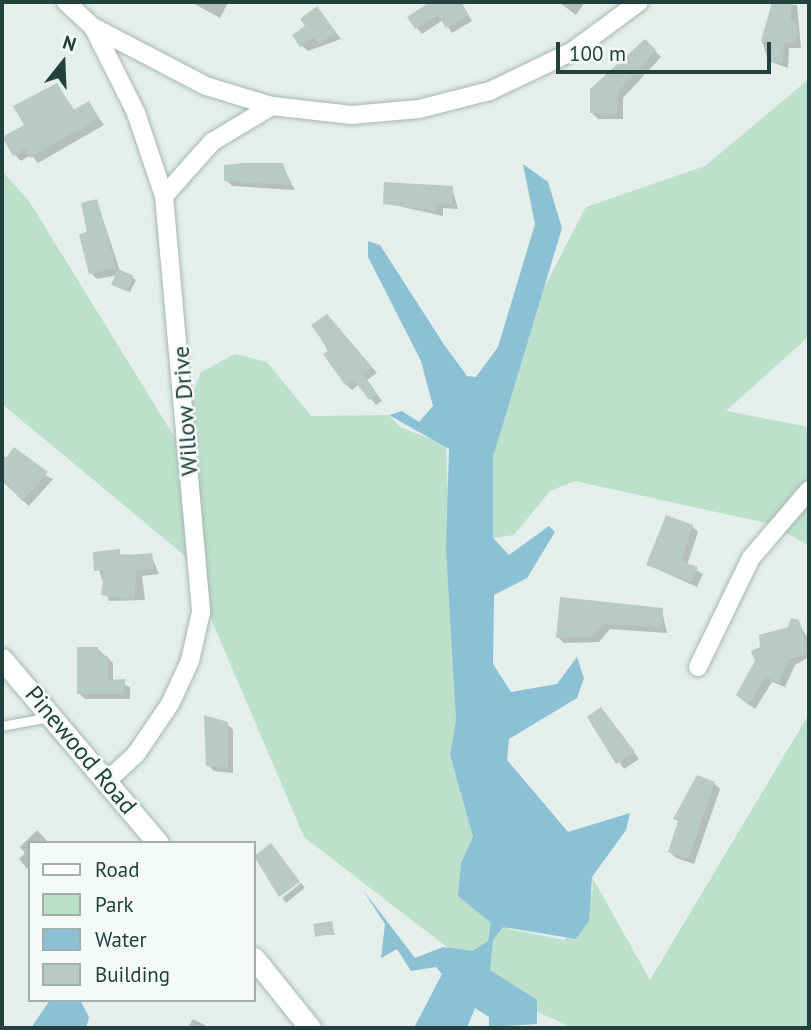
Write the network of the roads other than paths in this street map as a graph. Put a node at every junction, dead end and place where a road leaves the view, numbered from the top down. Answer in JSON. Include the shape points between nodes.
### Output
{"nodes":[{"id":1,"x":66,"y":2,"type":"edge"},
{"id":2,"x":639,"y":2,"type":"edge"},
{"id":3,"x":93,"y":27,"type":"junction"},
{"id":4,"x":272,"y":106,"type":"junction"},
{"id":5,"x":164,"y":196,"type":"junction"},
{"id":6,"x":809,"y":489,"type":"edge"},
{"id":7,"x":2,"y":659,"type":"edge"},
{"id":8,"x":698,"y":667,"type":"dead end"},
{"id":9,"x":54,"y":715,"type":"junction"},
{"id":10,"x":2,"y":726,"type":"edge"},
{"id":11,"x":107,"y":780,"type":"junction"},
{"id":12,"x":156,"y":841,"type":"edge"},
{"id":13,"x":256,"y":960,"type":"edge"},
{"id":14,"x":310,"y":1028,"type":"edge"}],
"edges":[{"from":1,"to":3,"type":"street"},
{"from":2,"to":4,"type":"street","via":[[573,51],[490,91],[386,114]]},
{"from":3,"to":4,"type":"street","via":[[206,86]]},
{"from":3,"to":5,"type":"street","name":"Willow Drive","via":[[136,113]]},
{"from":4,"to":5,"type":"street","via":[[212,142]]},
{"from":5,"to":11,"type":"street","name":"Willow Drive","via":[[201,612],[190,661],[170,704],[136,754]]},
{"from":6,"to":8,"type":"street","via":[[751,558]]},
{"from":7,"to":9,"type":"street","name":"Pinewood Road"},
{"from":9,"to":10,"type":"lane"},
{"from":9,"to":11,"type":"street","name":"Pinewood Road"},
{"from":11,"to":12,"type":"street","name":"Pinewood Road"},
{"from":13,"to":14,"type":"street"}]}
